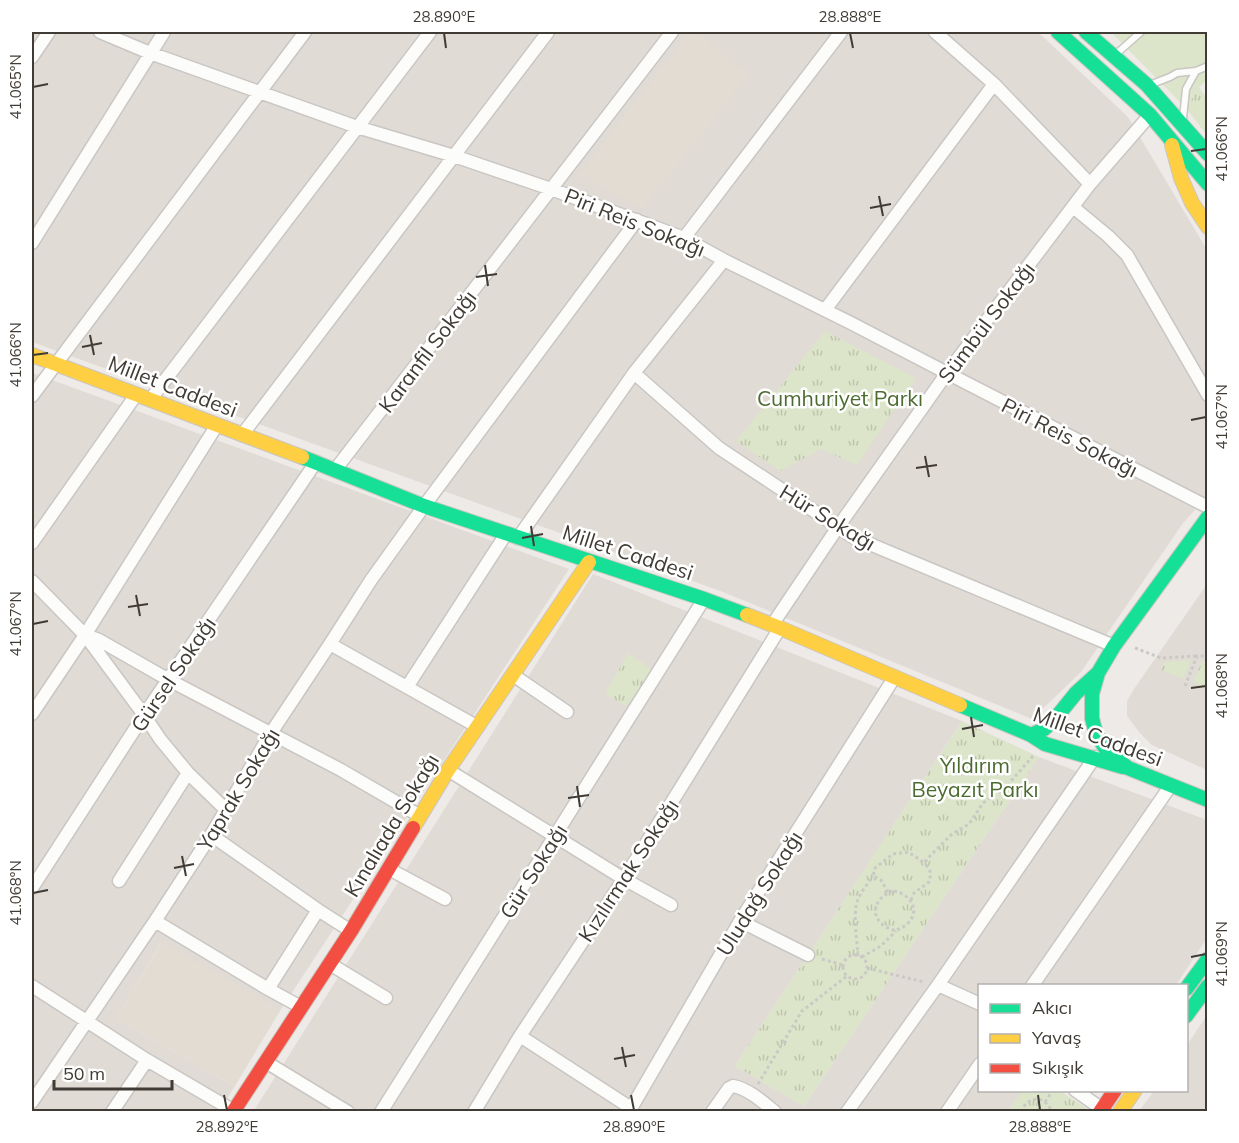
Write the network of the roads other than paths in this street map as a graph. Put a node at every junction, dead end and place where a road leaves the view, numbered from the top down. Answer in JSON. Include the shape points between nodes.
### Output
{"nodes":[{"id":1,"x":49,"y":32,"type":"edge"},
{"id":2,"x":100,"y":32,"type":"edge"},
{"id":3,"x":164,"y":32,"type":"edge"},
{"id":4,"x":305,"y":32,"type":"edge"},
{"id":5,"x":430,"y":32,"type":"edge"},
{"id":6,"x":548,"y":32,"type":"edge"},
{"id":7,"x":672,"y":32,"type":"edge"},
{"id":8,"x":841,"y":32,"type":"edge"},
{"id":9,"x":935,"y":32,"type":"edge"},
{"id":10,"x":1058,"y":32,"type":"edge"},
{"id":11,"x":1086,"y":32,"type":"edge"},
{"id":12,"x":1141,"y":32,"type":"edge"},
{"id":13,"x":150,"y":53,"type":"junction"},
{"id":14,"x":1113,"y":56,"type":"junction"},
{"id":15,"x":32,"y":57,"type":"edge"},
{"id":16,"x":1208,"y":66,"type":"edge"},
{"id":17,"x":1196,"y":71,"type":"junction"},
{"id":18,"x":994,"y":84,"type":"junction"},
{"id":19,"x":1147,"y":85,"type":"junction"},
{"id":20,"x":260,"y":92,"type":"junction"},
{"id":21,"x":1150,"y":115,"type":"junction"},
{"id":22,"x":1182,"y":124,"type":"junction"},
{"id":23,"x":357,"y":127,"type":"junction"},
{"id":24,"x":1171,"y":139,"type":"junction"},
{"id":25,"x":1208,"y":154,"type":"edge"},
{"id":26,"x":454,"y":156,"type":"junction"},
{"id":27,"x":1090,"y":184,"type":"junction"},
{"id":28,"x":1208,"y":184,"type":"edge"},
{"id":29,"x":551,"y":189,"type":"junction"},
{"id":30,"x":1073,"y":207,"type":"junction"},
{"id":31,"x":637,"y":220,"type":"junction"},
{"id":32,"x":1208,"y":227,"type":"edge"},
{"id":33,"x":684,"y":238,"type":"junction"},
{"id":34,"x":32,"y":243,"type":"edge"},
{"id":35,"x":724,"y":260,"type":"junction"},
{"id":36,"x":825,"y":310,"type":"junction"},
{"id":37,"x":32,"y":355,"type":"edge"},
{"id":38,"x":56,"y":364,"type":"junction"},
{"id":39,"x":634,"y":373,"type":"junction"},
{"id":40,"x":946,"y":374,"type":"junction"},
{"id":41,"x":136,"y":394,"type":"junction"},
{"id":42,"x":1208,"y":395,"type":"edge"},
{"id":43,"x":32,"y":396,"type":"edge"},
{"id":44,"x":150,"y":400,"type":"junction"},
{"id":45,"x":217,"y":425,"type":"junction"},
{"id":46,"x":242,"y":435,"type":"junction"},
{"id":47,"x":316,"y":462,"type":"junction"},
{"id":48,"x":335,"y":470,"type":"junction"},
{"id":49,"x":424,"y":506,"type":"junction"},
{"id":50,"x":1208,"y":507,"type":"edge"},
{"id":51,"x":1208,"y":518,"type":"edge"},
{"id":52,"x":838,"y":528,"type":"junction"},
{"id":53,"x":512,"y":536,"type":"junction"},
{"id":54,"x":32,"y":543,"type":"edge"},
{"id":55,"x":589,"y":562,"type":"junction"},
{"id":56,"x":32,"y":581,"type":"edge"},
{"id":57,"x":704,"y":599,"type":"junction"},
{"id":58,"x":776,"y":627,"type":"junction"},
{"id":59,"x":85,"y":635,"type":"junction"},
{"id":60,"x":330,"y":644,"type":"junction"},
{"id":61,"x":1116,"y":644,"type":"junction"},
{"id":62,"x":1098,"y":673,"type":"junction"},
{"id":63,"x":513,"y":675,"type":"junction"},
{"id":64,"x":894,"y":678,"type":"junction"},
{"id":65,"x":169,"y":680,"type":"junction"},
{"id":66,"x":407,"y":687,"type":"junction"},
{"id":67,"x":567,"y":712,"type":"dead end"},
{"id":68,"x":32,"y":714,"type":"edge"},
{"id":69,"x":144,"y":715,"type":"junction"},
{"id":70,"x":478,"y":727,"type":"junction"},
{"id":71,"x":271,"y":733,"type":"junction"},
{"id":72,"x":1031,"y":735,"type":"junction"},
{"id":73,"x":1095,"y":758,"type":"junction"},
{"id":74,"x":1128,"y":768,"type":"junction"},
{"id":75,"x":448,"y":770,"type":"junction"},
{"id":76,"x":188,"y":773,"type":"junction"},
{"id":77,"x":1171,"y":785,"type":"junction"},
{"id":78,"x":1208,"y":800,"type":"edge"},
{"id":79,"x":225,"y":809,"type":"junction"},
{"id":80,"x":420,"y":816,"type":"junction"},
{"id":81,"x":211,"y":835,"type":"junction"},
{"id":82,"x":555,"y":836,"type":"junction"},
{"id":83,"x":388,"y":869,"type":"junction"},
{"id":84,"x":624,"y":879,"type":"junction"},
{"id":85,"x":119,"y":881,"type":"dead end"},
{"id":86,"x":32,"y":888,"type":"edge"},
{"id":87,"x":445,"y":899,"type":"dead end"},
{"id":88,"x":671,"y":905,"type":"dead end"},
{"id":89,"x":318,"y":910,"type":"junction"},
{"id":90,"x":155,"y":921,"type":"junction"},
{"id":91,"x":740,"y":921,"type":"junction"},
{"id":92,"x":351,"y":931,"type":"junction"},
{"id":93,"x":808,"y":955,"type":"road end"},
{"id":94,"x":1208,"y":959,"type":"edge"},
{"id":95,"x":330,"y":964,"type":"junction"},
{"id":96,"x":1033,"y":984,"type":"edge"},
{"id":97,"x":938,"y":985,"type":"junction"},
{"id":98,"x":32,"y":986,"type":"edge"},
{"id":99,"x":1188,"y":986,"type":"edge"},
{"id":100,"x":1208,"y":986,"type":"edge"},
{"id":101,"x":268,"y":989,"type":"junction"},
{"id":102,"x":386,"y":998,"type":"dead end"},
{"id":103,"x":978,"y":1003,"type":"edge"},
{"id":104,"x":301,"y":1007,"type":"junction"},
{"id":105,"x":1188,"y":1013,"type":"edge"},
{"id":106,"x":86,"y":1021,"type":"junction"},
{"id":107,"x":520,"y":1036,"type":"junction"},
{"id":108,"x":147,"y":1060,"type":"junction"},
{"id":109,"x":266,"y":1062,"type":"junction"},
{"id":110,"x":978,"y":1067,"type":"edge"},
{"id":111,"x":1077,"y":1092,"type":"edge"},
{"id":112,"x":1114,"y":1092,"type":"edge"},
{"id":113,"x":1134,"y":1092,"type":"edge"},
{"id":114,"x":32,"y":1102,"type":"edge"},
{"id":115,"x":630,"y":1110,"type":"edge"},
{"id":116,"x":234,"y":1111,"type":"edge"},
{"id":117,"x":1101,"y":1111,"type":"edge"},
{"id":118,"x":112,"y":1112,"type":"edge"},
{"id":119,"x":348,"y":1112,"type":"edge"},
{"id":120,"x":381,"y":1112,"type":"edge"},
{"id":121,"x":474,"y":1112,"type":"edge"},
{"id":122,"x":712,"y":1112,"type":"edge"},
{"id":123,"x":775,"y":1112,"type":"edge"},
{"id":124,"x":847,"y":1112,"type":"edge"},
{"id":125,"x":947,"y":1112,"type":"edge"},
{"id":126,"x":1120,"y":1112,"type":"edge"}],
"edges":[{"from":1,"to":15,"type":"street"},
{"from":2,"to":13,"type":"street","name":"Piri Reis Sokağı"},
{"from":3,"to":13,"type":"street"},
{"from":4,"to":20,"type":"street"},
{"from":5,"to":23,"type":"street"},
{"from":6,"to":26,"type":"street"},
{"from":7,"to":29,"type":"street","name":"Karanfil Sokağı"},
{"from":8,"to":33,"type":"street"},
{"from":9,"to":18,"type":"street"},
{"from":10,"to":21,"type":"main road"},
{"from":11,"to":14,"type":"main road"},
{"from":12,"to":14,"type":"lane"},
{"from":13,"to":20,"type":"street","name":"Piri Reis Sokağı"},
{"from":13,"to":34,"type":"street"},
{"from":14,"to":19,"type":"main road"},
{"from":16,"to":17,"type":"lane"},
{"from":17,"to":19,"type":"lane","via":[[1177,73]]},
{"from":17,"to":22,"type":"lane","via":[[1186,89]]},
{"from":18,"to":27,"type":"street"},
{"from":18,"to":36,"type":"street"},
{"from":19,"to":22,"type":"main road"},
{"from":20,"to":23,"type":"street","name":"Piri Reis Sokağı"},
{"from":20,"to":38,"type":"street"},
{"from":21,"to":24,"type":"main road"},
{"from":21,"to":27,"type":"street","name":"Sümbül Sokağı"},
{"from":22,"to":25,"type":"main road"},
{"from":23,"to":26,"type":"street","name":"Piri Reis Sokağı"},
{"from":23,"to":44,"type":"street"},
{"from":24,"to":28,"type":"main road"},
{"from":24,"to":32,"type":"main road","via":[[1181,178]]},
{"from":26,"to":29,"type":"street","name":"Piri Reis Sokağı"},
{"from":26,"to":46,"type":"street"},
{"from":27,"to":30,"type":"street","name":"Sümbül Sokağı"},
{"from":29,"to":31,"type":"street","name":"Piri Reis Sokağı"},
{"from":29,"to":48,"type":"street","name":"Karanfil Sokağı"},
{"from":30,"to":40,"type":"street","name":"Sümbül Sokağı"},
{"from":30,"to":42,"type":"street","via":[[1127,255]]},
{"from":31,"to":33,"type":"street","name":"Piri Reis Sokağı"},
{"from":31,"to":49,"type":"street","name":"Yaprak Sokağı"},
{"from":33,"to":35,"type":"street","name":"Piri Reis Sokağı"},
{"from":35,"to":36,"type":"street","name":"Piri Reis Sokağı"},
{"from":35,"to":39,"type":"street"},
{"from":36,"to":40,"type":"street","name":"Piri Reis Sokağı"},
{"from":37,"to":38,"type":"main road","name":"Millet Caddesi"},
{"from":38,"to":41,"type":"main road","name":"Millet Caddesi"},
{"from":38,"to":43,"type":"street"},
{"from":39,"to":52,"type":"street","name":"Hür Sokağı","via":[[719,448]]},
{"from":39,"to":53,"type":"street"},
{"from":40,"to":50,"type":"street","name":"Piri Reis Sokağı"},
{"from":40,"to":52,"type":"street","name":"Sümbül Sokağı"},
{"from":41,"to":44,"type":"main road","name":"Millet Caddesi"},
{"from":41,"to":54,"type":"street"},
{"from":44,"to":45,"type":"main road","name":"Millet Caddesi"},
{"from":45,"to":46,"type":"main road","name":"Millet Caddesi"},
{"from":45,"to":59,"type":"street"},
{"from":46,"to":47,"type":"main road","name":"Millet Caddesi"},
{"from":47,"to":48,"type":"main road","name":"Millet Caddesi"},
{"from":47,"to":65,"type":"street","name":"Gürsel Sokağı"},
{"from":48,"to":49,"type":"main road","name":"Millet Caddesi"},
{"from":49,"to":53,"type":"main road","name":"Millet Caddesi"},
{"from":49,"to":60,"type":"street","name":"Yaprak Sokağı"},
{"from":51,"to":61,"type":"main road"},
{"from":52,"to":58,"type":"street","name":"Sümbül Sokağı"},
{"from":52,"to":61,"type":"street","name":"Hür Sokağı"},
{"from":53,"to":55,"type":"main road","name":"Millet Caddesi"},
{"from":53,"to":66,"type":"street"},
{"from":55,"to":57,"type":"main road","name":"Millet Caddesi"},
{"from":55,"to":63,"type":"main road","name":"Kınalıada Sokağı"},
{"from":56,"to":59,"type":"street"},
{"from":57,"to":58,"type":"main road","name":"Millet Caddesi"},
{"from":57,"to":82,"type":"street","name":"Gür Sokağı"},
{"from":58,"to":64,"type":"main road","name":"Millet Caddesi"},
{"from":58,"to":84,"type":"street","name":"Kızılırmak Sokağı"},
{"from":59,"to":65,"type":"street"},
{"from":59,"to":68,"type":"street"},
{"from":59,"to":69,"type":"street"},
{"from":60,"to":66,"type":"street"},
{"from":60,"to":71,"type":"street","name":"Yaprak Sokağı"},
{"from":61,"to":62,"type":"main road"},
{"from":62,"to":72,"type":"main road","via":[[1055,719]]},
{"from":62,"to":74,"type":"main road","via":[[1092,694],[1096,734],[1108,752]]},
{"from":63,"to":67,"type":"street"},
{"from":63,"to":70,"type":"main road","name":"Kınalıada Sokağı"},
{"from":64,"to":72,"type":"main road","name":"Millet Caddesi"},
{"from":64,"to":91,"type":"street","name":"Uludağ Sokağı"},
{"from":65,"to":69,"type":"street","name":"Gürsel Sokağı"},
{"from":65,"to":71,"type":"street"},
{"from":66,"to":70,"type":"street"},
{"from":69,"to":76,"type":"street"},
{"from":69,"to":86,"type":"street","name":"Gürsel Sokağı"},
{"from":70,"to":75,"type":"main road","name":"Kınalıada Sokağı"},
{"from":71,"to":79,"type":"street","name":"Yaprak Sokağı"},
{"from":71,"to":80,"type":"street"},
{"from":72,"to":73,"type":"main road","name":"Millet Caddesi","via":[[1045,744]]},
{"from":73,"to":74,"type":"main road","name":"Millet Caddesi"},
{"from":73,"to":97,"type":"street"},
{"from":74,"to":77,"type":"main road","name":"Millet Caddesi"},
{"from":75,"to":80,"type":"main road","name":"Kınalıada Sokağı"},
{"from":75,"to":82,"type":"street"},
{"from":76,"to":79,"type":"street"},
{"from":76,"to":85,"type":"street"},
{"from":77,"to":78,"type":"main road","name":"Millet Caddesi"},
{"from":77,"to":96,"type":"street"},
{"from":79,"to":81,"type":"street","name":"Yaprak Sokağı"},
{"from":80,"to":83,"type":"main road","name":"Kınalıada Sokağı"},
{"from":81,"to":89,"type":"street"},
{"from":81,"to":90,"type":"street","name":"Yaprak Sokağı"},
{"from":82,"to":84,"type":"street"},
{"from":82,"to":120,"type":"street","name":"Gür Sokağı"},
{"from":83,"to":87,"type":"street"},
{"from":83,"to":92,"type":"main road","name":"Kınalıada Sokağı"},
{"from":84,"to":88,"type":"street"},
{"from":84,"to":107,"type":"street","name":"Kızılırmak Sokağı"},
{"from":89,"to":92,"type":"street"},
{"from":89,"to":101,"type":"street","name":"Kınalıada Sokağı"},
{"from":90,"to":101,"type":"street"},
{"from":90,"to":106,"type":"street","name":"Yaprak Sokağı"},
{"from":91,"to":93,"type":"street"},
{"from":91,"to":115,"type":"street","name":"Uludağ Sokağı"},
{"from":92,"to":95,"type":"main road","name":"Kınalıada Sokağı"},
{"from":94,"to":99,"type":"main road"},
{"from":95,"to":102,"type":"street"},
{"from":95,"to":104,"type":"main road","name":"Kınalıada Sokağı"},
{"from":97,"to":103,"type":"street"},
{"from":97,"to":124,"type":"street"},
{"from":98,"to":106,"type":"street"},
{"from":100,"to":105,"type":"main road"},
{"from":101,"to":104,"type":"street"},
{"from":104,"to":109,"type":"main road","name":"Kınalıada Sokağı"},
{"from":106,"to":108,"type":"street"},
{"from":106,"to":114,"type":"street","name":"Yaprak Sokağı"},
{"from":107,"to":115,"type":"street"},
{"from":107,"to":121,"type":"street","name":"Kızılırmak Sokağı"},
{"from":108,"to":116,"type":"street"},
{"from":108,"to":118,"type":"street"},
{"from":109,"to":116,"type":"main road","name":"Kınalıada Sokağı"},
{"from":109,"to":119,"type":"street"},
{"from":110,"to":125,"type":"street"},
{"from":111,"to":117,"type":"street"},
{"from":112,"to":117,"type":"main road"},
{"from":113,"to":126,"type":"main road"},
{"from":122,"to":123,"type":"street","via":[[733,1086]]}]}
